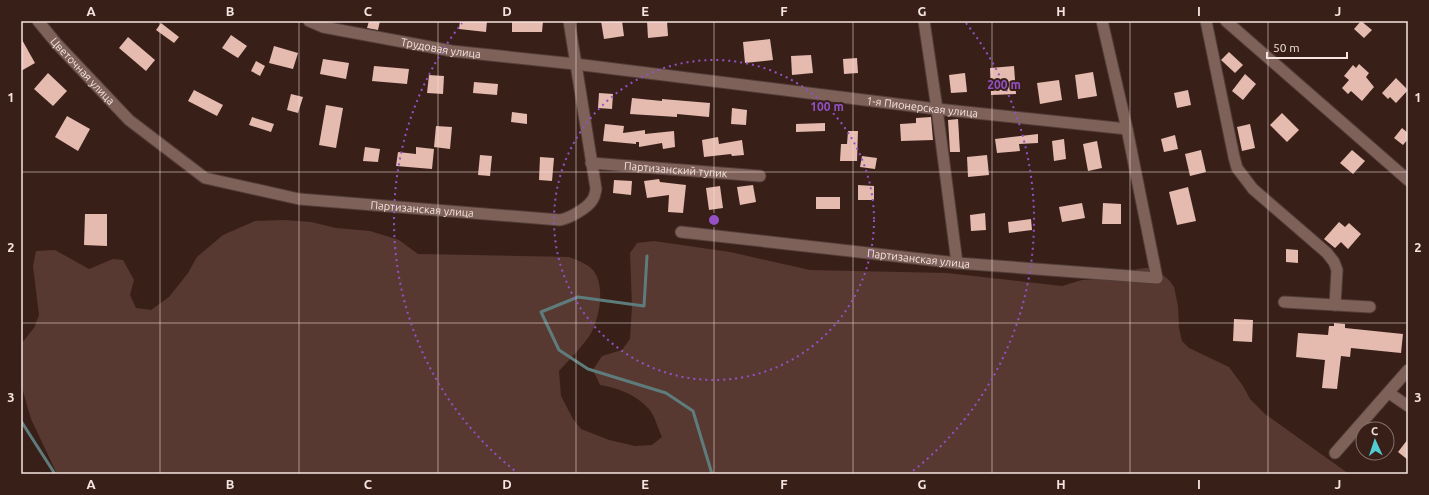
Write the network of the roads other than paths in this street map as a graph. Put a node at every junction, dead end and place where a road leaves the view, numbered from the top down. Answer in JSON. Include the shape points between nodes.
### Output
{"nodes":[{"id":1,"x":38,"y":21,"type":"edge"},
{"id":2,"x":309,"y":21,"type":"edge"},
{"id":3,"x":569,"y":21,"type":"edge"},
{"id":4,"x":924,"y":21,"type":"edge"},
{"id":5,"x":1102,"y":21,"type":"edge"},
{"id":6,"x":1206,"y":21,"type":"edge"},
{"id":7,"x":1226,"y":21,"type":"edge"},
{"id":8,"x":575,"y":64,"type":"junction"},
{"id":9,"x":937,"y":109,"type":"junction"},
{"id":10,"x":129,"y":120,"type":"joint"},
{"id":11,"x":1127,"y":129,"type":"junction"},
{"id":12,"x":591,"y":163,"type":"junction"},
{"id":13,"x":760,"y":176,"type":"dead end"},
{"id":14,"x":1408,"y":180,"type":"edge"},
{"id":15,"x":681,"y":232,"type":"dead end"},
{"id":16,"x":957,"y":263,"type":"junction"},
{"id":17,"x":1284,"y":302,"type":"dead end"},
{"id":18,"x":1335,"y":305,"type":"junction"},
{"id":19,"x":1370,"y":307,"type":"dead end"},
{"id":20,"x":1408,"y":370,"type":"edge"},
{"id":21,"x":1389,"y":392,"type":"junction"},
{"id":22,"x":1408,"y":406,"type":"edge"},
{"id":23,"x":1335,"y":453,"type":"dead end"}],
"edges":[{"from":1,"to":10,"type":"street","name":"Цветочная улица"},
{"from":2,"to":8,"type":"street","name":"Трудовая улица","via":[[323,26],[452,51]]},
{"from":3,"to":8,"type":"street","name":"Партизанская улица"},
{"from":4,"to":9,"type":"street"},
{"from":5,"to":11,"type":"street"},
{"from":6,"to":18,"type":"street","via":[[1237,168],[1253,189],[1334,262],[1337,270]]},
{"from":7,"to":14,"type":"street"},
{"from":8,"to":9,"type":"street","name":"1-я Пионерская улица"},
{"from":8,"to":12,"type":"street","name":"Партизанская улица"},
{"from":9,"to":11,"type":"street","name":"1-я Пионерская улица"},
{"from":9,"to":16,"type":"street"},
{"from":10,"to":12,"type":"street","name":"Партизанская улица","via":[[206,178],[299,199],[560,220],[569,218],[593,199],[596,190]]},
{"from":11,"to":16,"type":"street","name":"Партизанская улица","via":[[1157,278]]},
{"from":12,"to":13,"type":"street","name":"Партизанский тупик"},
{"from":15,"to":16,"type":"street","name":"Партизанская улица"},
{"from":17,"to":18,"type":"street"},
{"from":18,"to":19,"type":"street"},
{"from":20,"to":21,"type":"street"},
{"from":21,"to":22,"type":"street"},
{"from":21,"to":23,"type":"street"}]}
